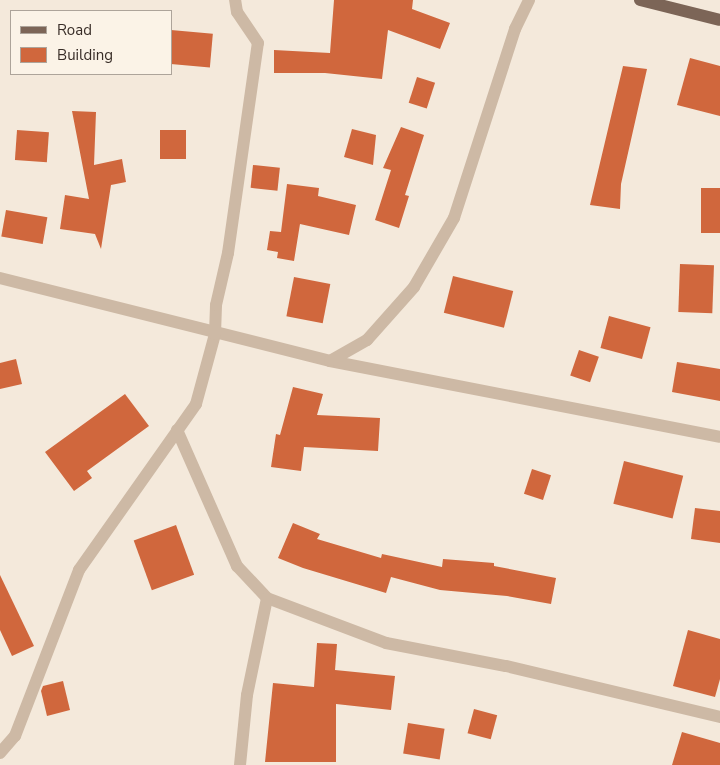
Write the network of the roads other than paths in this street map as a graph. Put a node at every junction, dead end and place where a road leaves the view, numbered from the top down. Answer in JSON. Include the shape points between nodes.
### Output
{"nodes":[{"id":1,"x":235,"y":0,"type":"edge"},
{"id":2,"x":529,"y":0,"type":"edge"},
{"id":3,"x":640,"y":0,"type":"edge"},
{"id":4,"x":720,"y":20,"type":"edge"},
{"id":5,"x":0,"y":278,"type":"edge"},
{"id":6,"x":214,"y":334,"type":"junction"},
{"id":7,"x":330,"y":361,"type":"junction"},
{"id":8,"x":177,"y":430,"type":"junction"},
{"id":9,"x":720,"y":437,"type":"edge"},
{"id":10,"x":267,"y":598,"type":"junction"},
{"id":11,"x":720,"y":717,"type":"edge"},
{"id":12,"x":0,"y":753,"type":"edge"},
{"id":13,"x":240,"y":765,"type":"edge"}],
"edges":[{"from":1,"to":6,"type":"street","via":[[236,12],[258,43]]},
{"from":2,"to":7,"type":"street","via":[[515,30],[454,218],[414,287],[367,340]]},
{"from":3,"to":4,"type":"main road"},
{"from":5,"to":6,"type":"street"},
{"from":6,"to":7,"type":"street"},
{"from":6,"to":8,"type":"street","via":[[196,404]]},
{"from":7,"to":9,"type":"street"},
{"from":8,"to":10,"type":"street","via":[[237,566]]},
{"from":8,"to":12,"type":"street","via":[[79,570],[15,736]]},
{"from":10,"to":11,"type":"street","via":[[386,643],[506,666]]},
{"from":10,"to":13,"type":"street","via":[[247,695]]}]}
